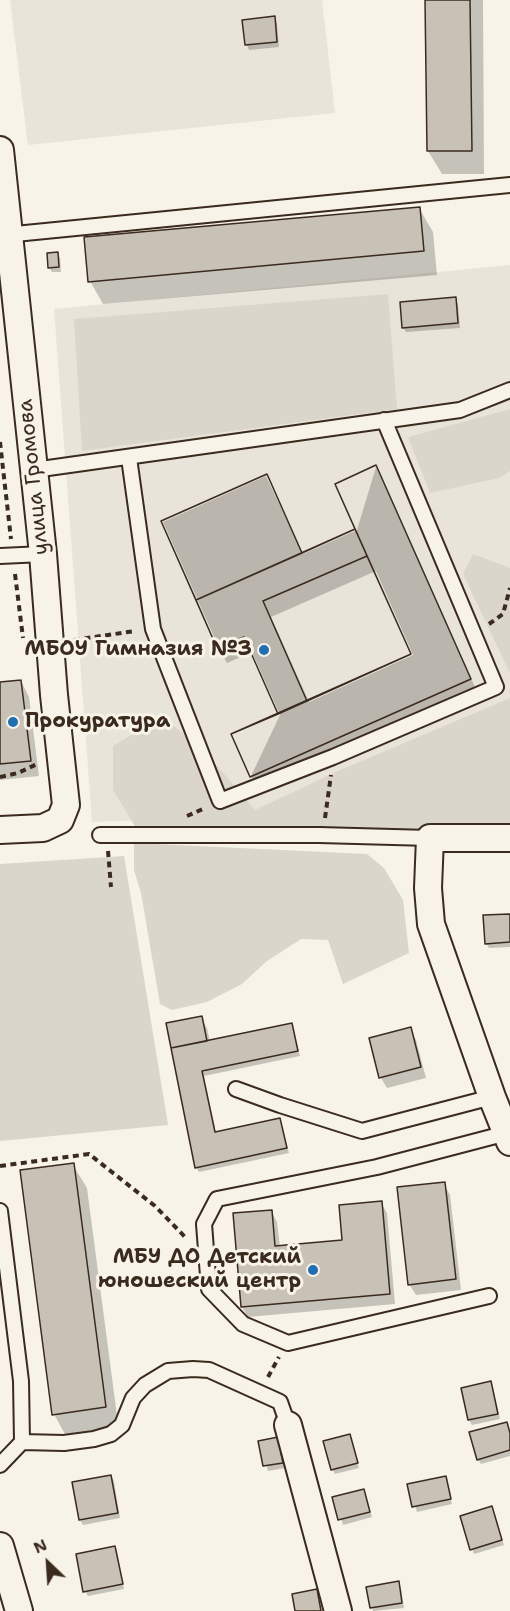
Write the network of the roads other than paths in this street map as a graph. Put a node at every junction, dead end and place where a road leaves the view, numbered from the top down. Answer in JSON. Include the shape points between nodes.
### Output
{"nodes":[{"id":1,"x":0,"y":150,"type":"edge"},
{"id":2,"x":510,"y":184,"type":"edge"},
{"id":3,"x":4,"y":235,"type":"edge"},
{"id":4,"x":510,"y":390,"type":"edge"},
{"id":5,"x":384,"y":420,"type":"junction"},
{"id":6,"x":129,"y":458,"type":"junction"},
{"id":7,"x":34,"y":470,"type":"junction"},
{"id":8,"x":43,"y":554,"type":"junction"},
{"id":9,"x":6,"y":555,"type":"edge"},
{"id":10,"x":0,"y":830,"type":"edge"},
{"id":11,"x":105,"y":835,"type":"road end"},
{"id":12,"x":430,"y":838,"type":"junction"},
{"id":13,"x":510,"y":838,"type":"edge"},
{"id":14,"x":236,"y":1089,"type":"dead end"},
{"id":15,"x":492,"y":1098,"type":"junction"},
{"id":16,"x":508,"y":1138,"type":"edge"},
{"id":17,"x":0,"y":1211,"type":"edge"},
{"id":18,"x":489,"y":1296,"type":"dead end"},
{"id":19,"x":288,"y":1425,"type":"joint"},
{"id":20,"x":22,"y":1442,"type":"junction"},
{"id":21,"x":0,"y":1465,"type":"edge"},
{"id":22,"x":0,"y":1546,"type":"edge"},
{"id":23,"x":20,"y":1611,"type":"edge"},
{"id":24,"x":338,"y":1611,"type":"edge"}],
"edges":[{"from":1,"to":3,"type":"street","name":"улица Громова"},
{"from":2,"to":3,"type":"lane"},
{"from":3,"to":7,"type":"street","name":"улица Громова"},
{"from":4,"to":5,"type":"lane","via":[[460,410]]},
{"from":5,"to":6,"type":"lane"},
{"from":5,"to":6,"type":"lane","via":[[496,687],[220,801],[153,629]]},
{"from":6,"to":7,"type":"lane"},
{"from":7,"to":8,"type":"street","name":"улица Громова"},
{"from":8,"to":9,"type":"lane"},
{"from":8,"to":10,"type":"street","name":"улица Громова","via":[[66,805],[60,820],[43,828]]},
{"from":11,"to":12,"type":"lane"},
{"from":12,"to":13,"type":"street"},
{"from":12,"to":15,"type":"street","via":[[431,924]]},
{"from":14,"to":15,"type":"lane","via":[[362,1131]]},
{"from":15,"to":16,"type":"street"},
{"from":16,"to":18,"type":"lane","via":[[217,1198],[204,1224],[209,1289],[243,1324],[288,1343]]},
{"from":17,"to":20,"type":"lane","via":[[21,1381]]},
{"from":19,"to":20,"type":"lane","via":[[280,1401],[209,1370],[168,1371],[133,1398],[122,1425],[111,1434],[64,1443]]},
{"from":19,"to":24,"type":"street"},
{"from":20,"to":21,"type":"lane"},
{"from":22,"to":23,"type":"street"}]}
